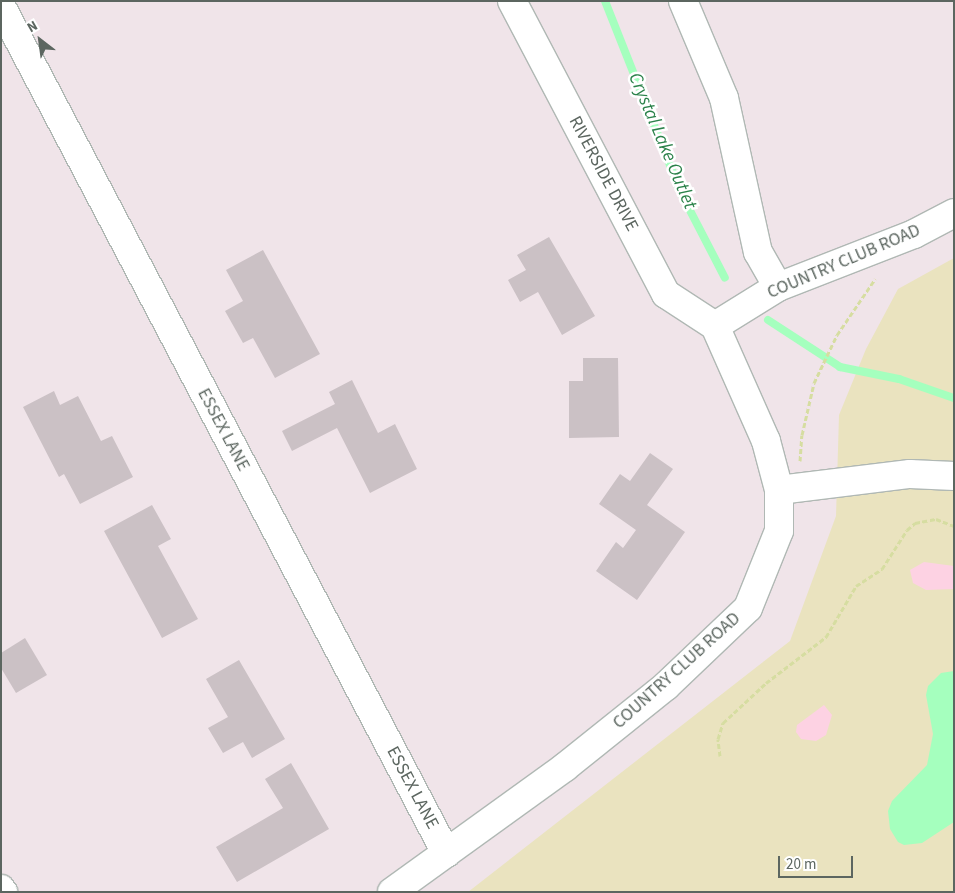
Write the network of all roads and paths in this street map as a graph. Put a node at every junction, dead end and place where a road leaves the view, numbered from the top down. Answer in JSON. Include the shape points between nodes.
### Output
{"nodes":[{"id":1,"x":512,"y":1,"type":"edge"},
{"id":2,"x":683,"y":1,"type":"edge"},
{"id":3,"x":1,"y":6,"type":"edge"},
{"id":4,"x":954,"y":213,"type":"edge"},
{"id":5,"x":877,"y":278,"type":"dead end"},
{"id":6,"x":778,"y":287,"type":"junction"},
{"id":7,"x":715,"y":326,"type":"junction"},
{"id":8,"x":818,"y":373,"type":"dead end"},
{"id":9,"x":954,"y":476,"type":"edge"},
{"id":10,"x":779,"y":490,"type":"junction"},
{"id":11,"x":954,"y":526,"type":"edge"},
{"id":12,"x":720,"y":756,"type":"dead end"},
{"id":13,"x":446,"y":853,"type":"junction"},
{"id":14,"x":392,"y":892,"type":"edge"}],
"edges":[{"from":1,"to":7,"type":"street","name":"RIVERSIDE DRIVE","via":[[666,294]]},
{"from":2,"to":6,"type":"street","via":[[724,98],[758,252]]},
{"from":3,"to":13,"type":"street","name":"ESSEX LANE"},
{"from":4,"to":6,"type":"street","name":"COUNTRY CLUB ROAD","via":[[914,234]]},
{"from":5,"to":8,"type":"path","via":[[833,342]]},
{"from":6,"to":7,"type":"street","name":"COUNTRY CLUB ROAD"},
{"from":7,"to":10,"type":"street","name":"COUNTRY CLUB ROAD","via":[[766,442]]},
{"from":9,"to":10,"type":"street","via":[[910,474]]},
{"from":10,"to":13,"type":"street","name":"COUNTRY CLUB ROAD","via":[[779,531],[748,608],[666,686],[565,767]]},
{"from":11,"to":12,"type":"path","via":[[936,519],[915,523],[907,530],[882,569],[856,586],[826,637],[766,683],[724,724],[718,739]]},
{"from":13,"to":14,"type":"street","name":"COUNTRY CLUB ROAD"}]}
